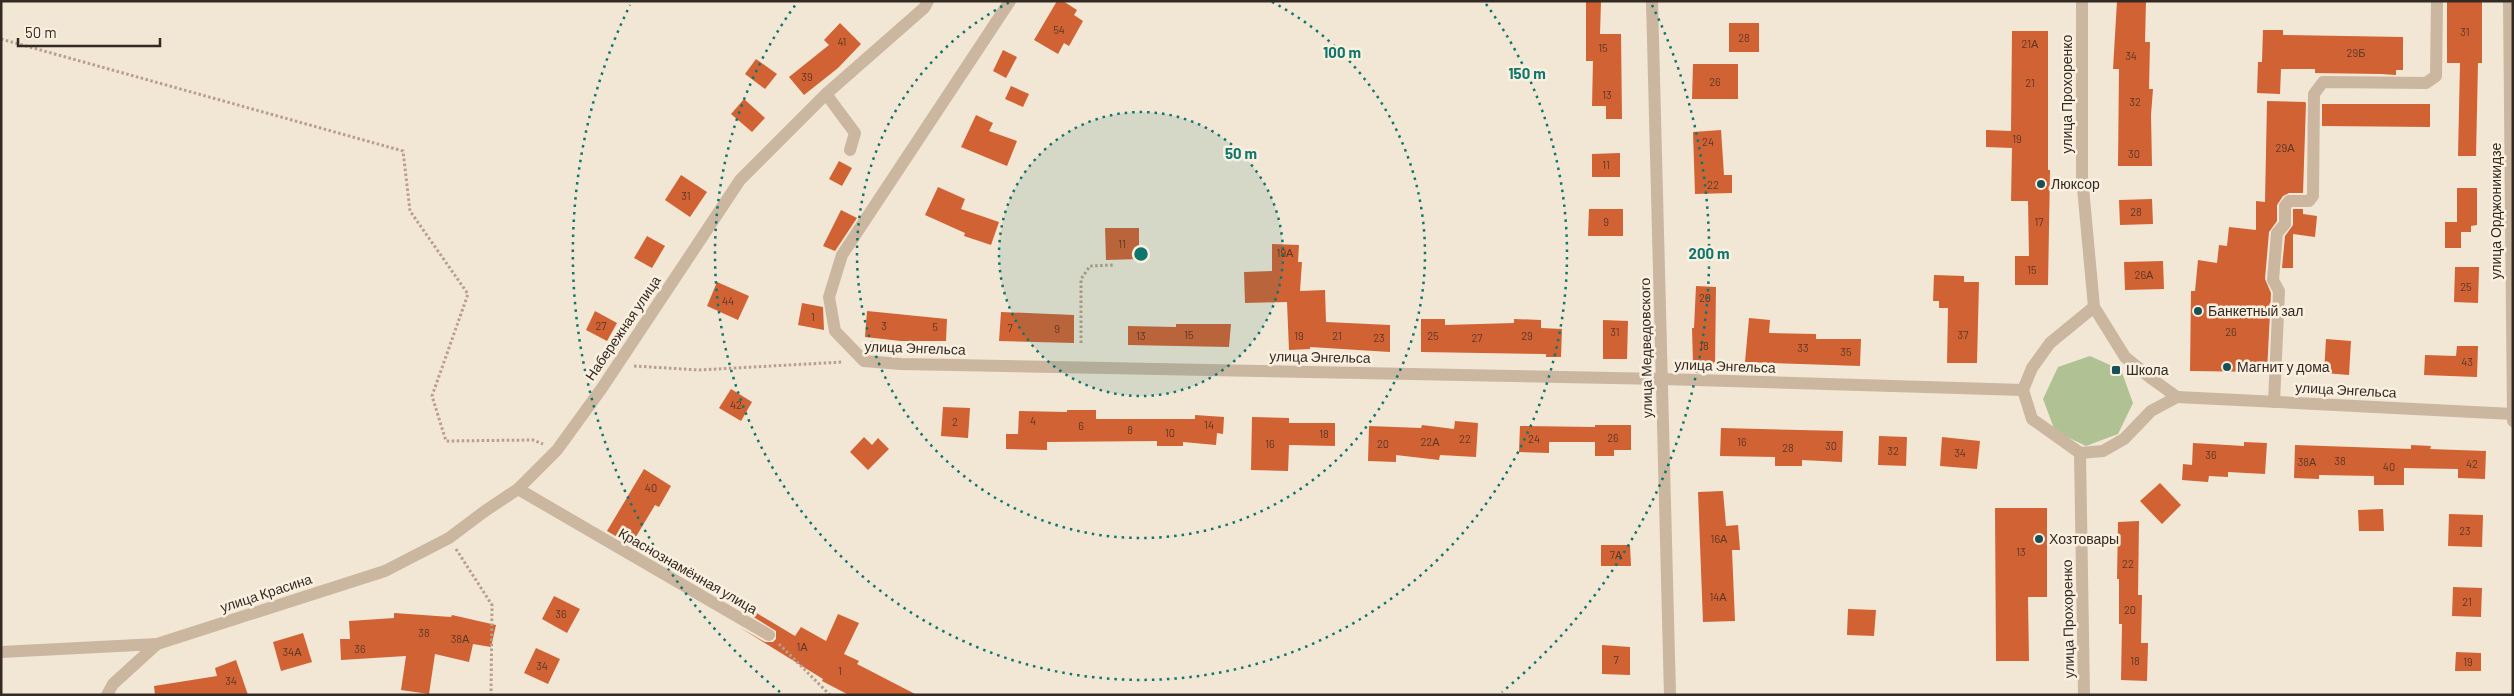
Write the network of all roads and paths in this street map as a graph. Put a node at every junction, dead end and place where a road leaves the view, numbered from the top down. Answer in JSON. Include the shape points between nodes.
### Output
{"nodes":[{"id":1,"x":1010,"y":1,"type":"edge"},
{"id":2,"x":1652,"y":1,"type":"edge"},
{"id":3,"x":2082,"y":1,"type":"edge"},
{"id":4,"x":2437,"y":1,"type":"edge"},
{"id":5,"x":2509,"y":1,"type":"edge"},
{"id":6,"x":928,"y":4,"type":"edge"},
{"id":7,"x":1,"y":38,"type":"edge"},
{"id":8,"x":826,"y":94,"type":"junction"},
{"id":9,"x":2512,"y":142,"type":"edge"},
{"id":10,"x":850,"y":150,"type":"dead end"},
{"id":11,"x":1114,"y":266,"type":"dead end"},
{"id":12,"x":2094,"y":307,"type":"junction"},
{"id":13,"x":1080,"y":343,"type":"dead end"},
{"id":14,"x":864,"y":360,"type":"junction"},
{"id":15,"x":616,"y":365,"type":"junction"},
{"id":16,"x":1662,"y":380,"type":"junction"},
{"id":17,"x":2023,"y":390,"type":"junction"},
{"id":18,"x":2177,"y":397,"type":"junction"},
{"id":19,"x":2274,"y":402,"type":"junction"},
{"id":20,"x":2513,"y":414,"type":"edge"},
{"id":21,"x":2513,"y":421,"type":"edge"},
{"id":22,"x":557,"y":450,"type":"junction"},
{"id":23,"x":2080,"y":454,"type":"junction"},
{"id":24,"x":518,"y":489,"type":"junction"},
{"id":25,"x":449,"y":538,"type":"junction"},
{"id":26,"x":769,"y":635,"type":"joint"},
{"id":27,"x":157,"y":644,"type":"junction"},
{"id":28,"x":1,"y":652,"type":"edge"},
{"id":29,"x":107,"y":695,"type":"edge"},
{"id":30,"x":491,"y":695,"type":"edge"},
{"id":31,"x":830,"y":695,"type":"edge"},
{"id":32,"x":1670,"y":695,"type":"edge"},
{"id":33,"x":2084,"y":695,"type":"edge"}],
"edges":[{"from":1,"to":14,"type":"street","via":[[842,255],[829,297],[835,331]]},
{"from":2,"to":16,"type":"street","name":"улица Медведовского"},
{"from":3,"to":12,"type":"street","name":"улица Прохоренко","via":[[2082,177]]},
{"from":4,"to":19,"type":"street","via":[[2436,76],[2426,83],[2323,82],[2314,94],[2313,196],[2309,201],[2289,201],[2285,206],[2285,224],[2277,234],[2274,280],[2279,291]]},
{"from":5,"to":9,"type":"street","name":"улица Орджоникидзе"},
{"from":6,"to":8,"type":"street","name":"Набережная улица"},
{"from":7,"to":22,"type":"path","via":[[402,150],[410,211],[468,294],[432,396],[446,441],[533,440]]},
{"from":8,"to":10,"type":"street","via":[[855,134]]},
{"from":8,"to":15,"type":"street","name":"Набережная улица","via":[[740,180]]},
{"from":9,"to":20,"type":"street","name":"улица Орджоникидзе"},
{"from":11,"to":13,"type":"path","via":[[1090,266],[1081,279]]},
{"from":12,"to":17,"type":"street","via":[[2050,343],[2032,368]]},
{"from":12,"to":18,"type":"street","name":"улица Прохоренко","via":[[2125,357]]},
{"from":14,"to":15,"type":"path","name":"улица Энгельса","via":[[699,370]]},
{"from":14,"to":16,"type":"street","name":"улица Энгельса","via":[[911,364]]},
{"from":15,"to":22,"type":"street","name":"Набережная улица"},
{"from":16,"to":17,"type":"street","name":"улица Энгельса"},
{"from":16,"to":32,"type":"street","name":"улица Медведовского"},
{"from":17,"to":23,"type":"street","via":[[2032,419]]},
{"from":18,"to":19,"type":"street","name":"улица Энгельса"},
{"from":18,"to":23,"type":"street","via":[[2151,411],[2124,439],[2103,451]]},
{"from":19,"to":20,"type":"street","name":"улица Энгельса"},
{"from":20,"to":21,"type":"street","name":"улица Орджоникидзе"},
{"from":22,"to":24,"type":"street","name":"Набережная улица"},
{"from":23,"to":33,"type":"street","name":"улица Прохоренко"},
{"from":24,"to":25,"type":"street","name":"Набережная улица"},
{"from":24,"to":26,"type":"street","name":"Краснознамённая улица"},
{"from":25,"to":27,"type":"street","name":"улица Красина","via":[[385,571]]},
{"from":25,"to":30,"type":"path","via":[[492,605]]},
{"from":26,"to":31,"type":"path"},
{"from":27,"to":28,"type":"street"},
{"from":27,"to":29,"type":"street","name":"улица Красина","via":[[113,684]]}]}
